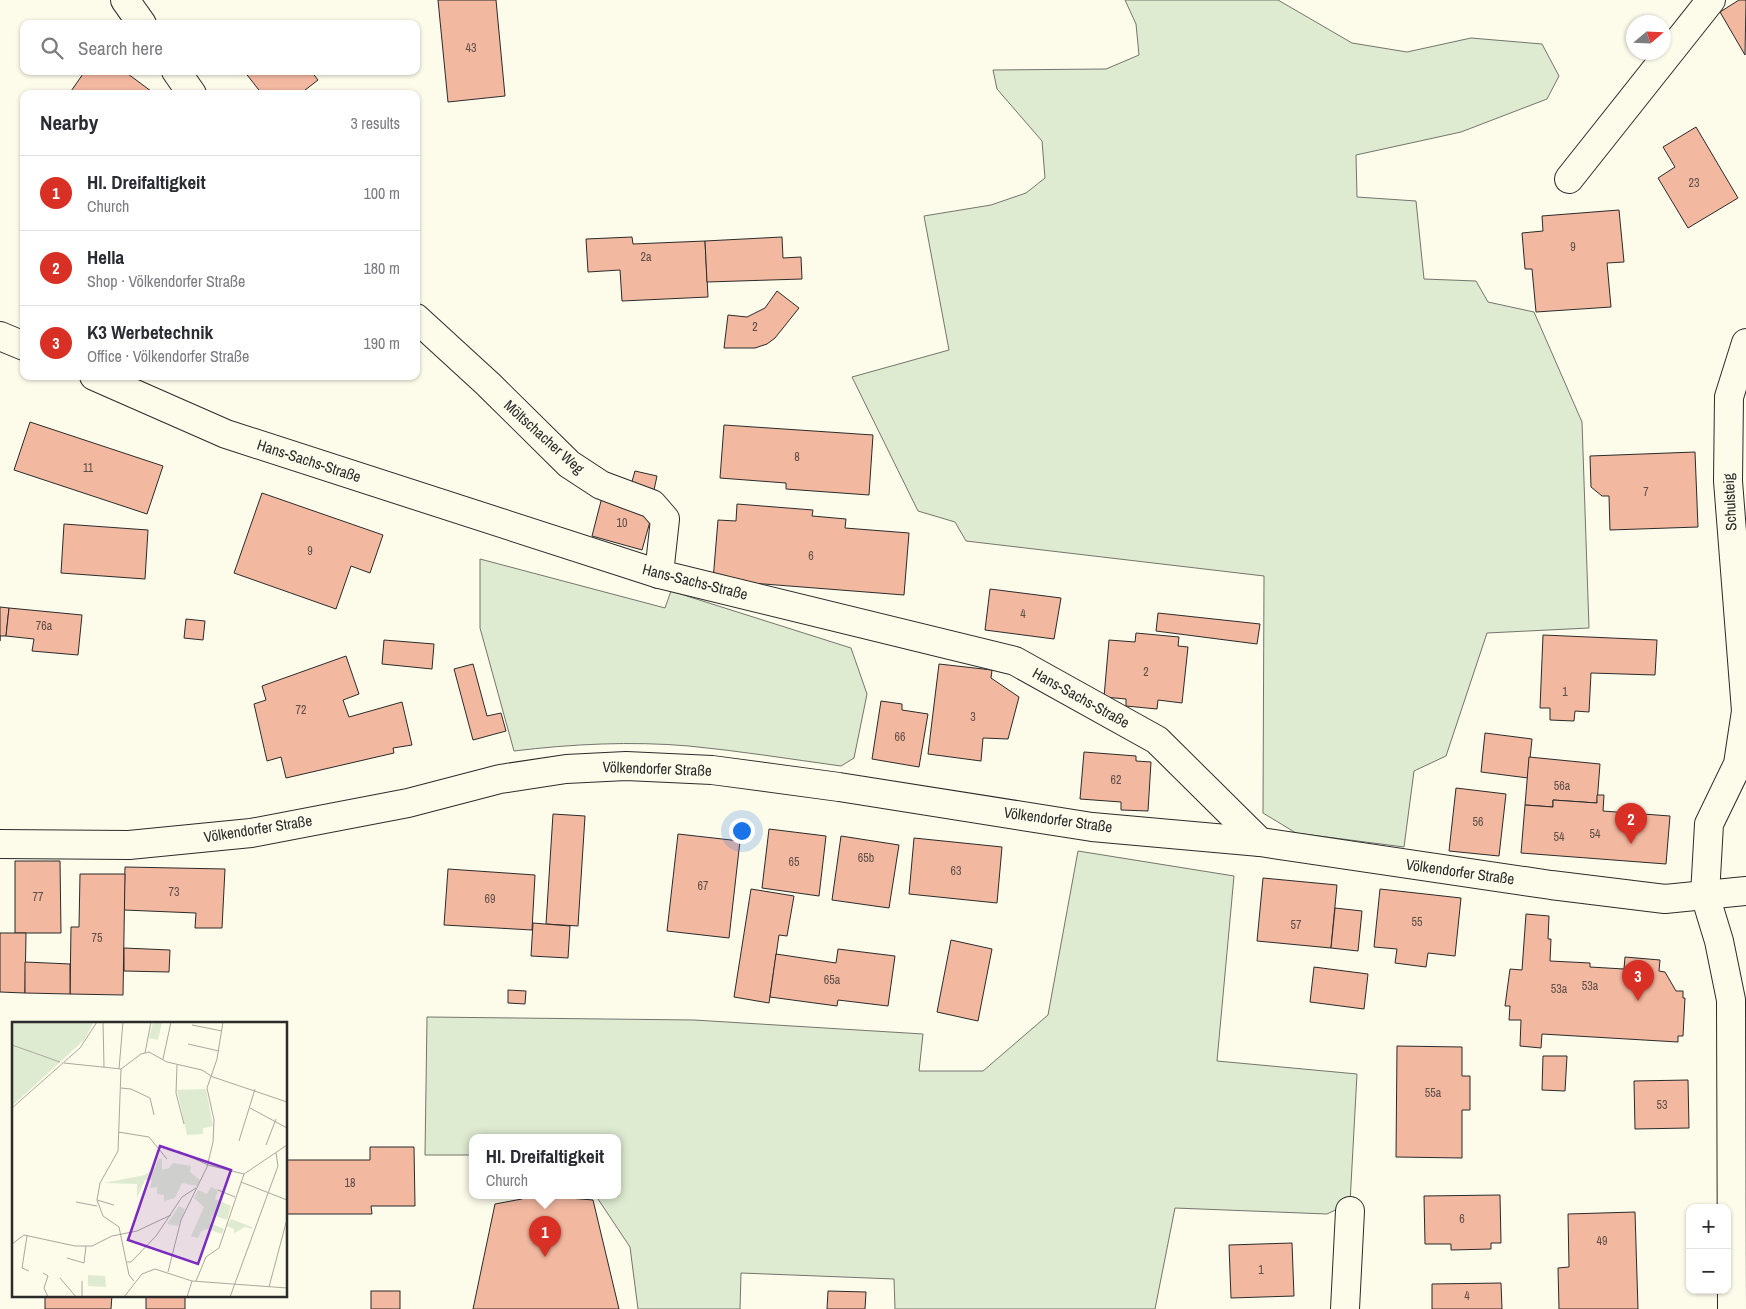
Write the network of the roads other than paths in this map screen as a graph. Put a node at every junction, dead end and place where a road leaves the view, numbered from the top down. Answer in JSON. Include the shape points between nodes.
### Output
{"nodes":[{"id":1,"x":125,"y":0,"type":"edge"},
{"id":2,"x":1711,"y":0,"type":"edge"},
{"id":3,"x":139,"y":20,"type":"edge"},
{"id":4,"x":179,"y":75,"type":"edge"},
{"id":5,"x":189,"y":90,"type":"edge"},
{"id":6,"x":1569,"y":179,"type":"dead end"},
{"id":7,"x":420,"y":322,"type":"edge"},
{"id":8,"x":0,"y":336,"type":"edge"},
{"id":9,"x":1746,"y":343,"type":"edge"},
{"id":10,"x":20,"y":344,"type":"edge"},
{"id":11,"x":103,"y":380,"type":"edge"},
{"id":12,"x":659,"y":574,"type":"junction"},
{"id":13,"x":1260,"y":842,"type":"junction"},
{"id":14,"x":0,"y":844,"type":"edge"},
{"id":15,"x":1746,"y":891,"type":"edge"},
{"id":16,"x":1705,"y":895,"type":"junction"},
{"id":17,"x":1350,"y":1211,"type":"dead end"},
{"id":18,"x":1345,"y":1309,"type":"edge"},
{"id":19,"x":1732,"y":1309,"type":"edge"}],
"edges":[{"from":1,"to":3,"type":"street"},
{"from":2,"to":6,"type":"street"},
{"from":4,"to":5,"type":"street"},
{"from":7,"to":12,"type":"street","name":"Möltschacher Weg","via":[[569,464],[601,485],[652,504],[665,519]]},
{"from":8,"to":10,"type":"street"},
{"from":9,"to":16,"type":"street","name":"Schulsteig","via":[[1729,397],[1728,472],[1746,711],[1738,764],[1709,824]]},
{"from":11,"to":12,"type":"street","name":"Hans-Sachs-Straße","via":[[226,434]]},
{"from":12,"to":13,"type":"street","name":"Hans-Sachs-Straße","via":[[1015,661],[1157,740]]},
{"from":13,"to":14,"type":"street","name":"Völkendorfer Straße","via":[[1092,826],[712,770],[626,766],[566,769],[500,779],[408,802],[251,833],[129,845]]},
{"from":13,"to":16,"type":"street","name":"Völkendorfer Straße","via":[[1551,886],[1665,898]]},
{"from":15,"to":16,"type":"street","name":"Völkendorfer Straße"},
{"from":16,"to":19,"type":"street","via":[[1719,941],[1731,1000]]},
{"from":17,"to":18,"type":"street"}]}
